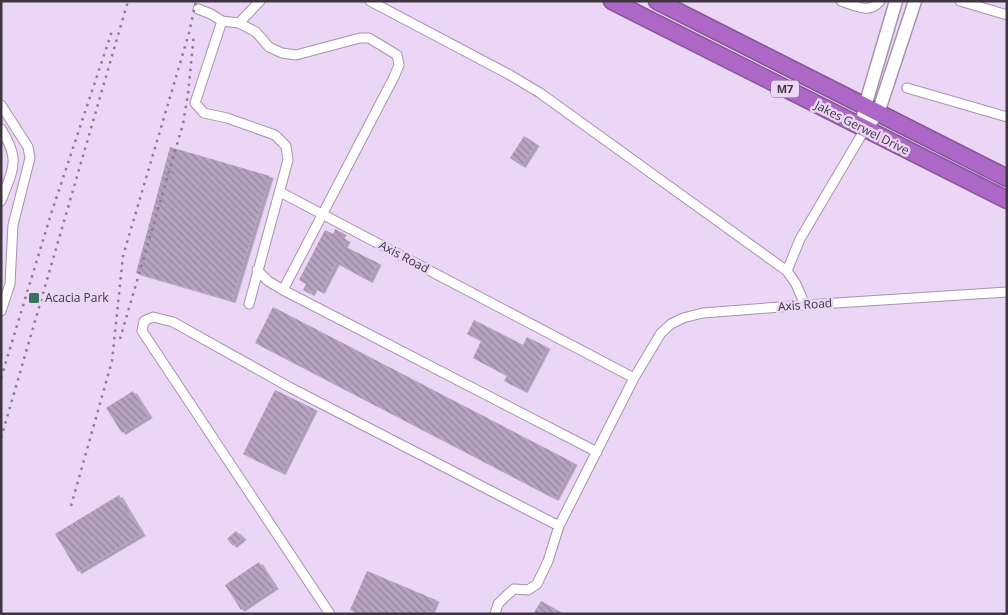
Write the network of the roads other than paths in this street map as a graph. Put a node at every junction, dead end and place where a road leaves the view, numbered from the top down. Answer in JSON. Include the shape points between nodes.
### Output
{"nodes":[{"id":1,"x":260,"y":1,"type":"edge"},
{"id":2,"x":370,"y":1,"type":"edge"},
{"id":3,"x":612,"y":1,"type":"edge"},
{"id":4,"x":657,"y":1,"type":"edge"},
{"id":5,"x":841,"y":1,"type":"edge"},
{"id":6,"x":880,"y":1,"type":"edge"},
{"id":7,"x":896,"y":1,"type":"edge"},
{"id":8,"x":915,"y":1,"type":"edge"},
{"id":9,"x":960,"y":1,"type":"edge"},
{"id":10,"x":198,"y":9,"type":"dead end"},
{"id":11,"x":1007,"y":15,"type":"edge"},
{"id":12,"x":222,"y":21,"type":"junction"},
{"id":13,"x":239,"y":23,"type":"junction"},
{"id":14,"x":907,"y":88,"type":"dead end"},
{"id":15,"x":1,"y":105,"type":"edge"},
{"id":16,"x":871,"y":110,"type":"junction"},
{"id":17,"x":1007,"y":116,"type":"edge"},
{"id":18,"x":1,"y":129,"type":"edge"},
{"id":19,"x":861,"y":131,"type":"junction"},
{"id":20,"x":1007,"y":178,"type":"edge"},
{"id":21,"x":280,"y":192,"type":"junction"},
{"id":22,"x":1007,"y":200,"type":"edge"},
{"id":23,"x":1,"y":201,"type":"edge"},
{"id":24,"x":323,"y":214,"type":"junction"},
{"id":25,"x":257,"y":270,"type":"junction"},
{"id":26,"x":787,"y":271,"type":"junction"},
{"id":27,"x":283,"y":290,"type":"junction"},
{"id":28,"x":1007,"y":292,"type":"edge"},
{"id":29,"x":249,"y":304,"type":"dead end"},
{"id":30,"x":805,"y":305,"type":"junction"},
{"id":31,"x":1,"y":311,"type":"edge"},
{"id":32,"x":634,"y":378,"type":"junction"},
{"id":33,"x":597,"y":452,"type":"junction"},
{"id":34,"x":559,"y":526,"type":"junction"},
{"id":35,"x":330,"y":614,"type":"edge"},
{"id":36,"x":495,"y":614,"type":"edge"}],
"edges":[{"from":1,"to":13,"type":"street"},
{"from":2,"to":26,"type":"street","via":[[540,93]]},
{"from":3,"to":19,"type":"highway","name":"Jakes Gerwel Drive","number":"M7"},
{"from":4,"to":16,"type":"highway","name":"Jakes Gerwel Drive","number":"M7"},
{"from":5,"to":6,"type":"street","via":[[866,9],[873,8]]},
{"from":7,"to":16,"type":"main road"},
{"from":8,"to":16,"type":"main road"},
{"from":9,"to":11,"type":"street"},
{"from":10,"to":12,"type":"street"},
{"from":12,"to":13,"type":"street"},
{"from":12,"to":21,"type":"street","via":[[195,103],[204,113],[275,135],[286,146],[288,160]]},
{"from":13,"to":24,"type":"street","via":[[282,53],[296,55],[369,38],[397,55],[399,65],[394,77]]},
{"from":14,"to":17,"type":"street"},
{"from":15,"to":31,"type":"street","via":[[28,147],[30,158],[13,225],[10,284]]},
{"from":16,"to":19,"type":"main road"},
{"from":16,"to":20,"type":"highway","name":"Jakes Gerwel Drive","number":"M7"},
{"from":18,"to":23,"type":"street","via":[[14,160]]},
{"from":19,"to":22,"type":"highway","name":"Jakes Gerwel Drive","number":"M7"},
{"from":19,"to":26,"type":"street","via":[[800,239]]},
{"from":21,"to":24,"type":"street","name":"Axis Road"},
{"from":21,"to":25,"type":"street"},
{"from":24,"to":27,"type":"street"},
{"from":24,"to":32,"type":"street","name":"Axis Road"},
{"from":25,"to":27,"type":"street","via":[[268,282]]},
{"from":25,"to":29,"type":"street"},
{"from":26,"to":30,"type":"street"},
{"from":27,"to":33,"type":"street"},
{"from":28,"to":30,"type":"street","name":"Axis Road"},
{"from":30,"to":32,"type":"street","name":"Axis Road","via":[[703,313],[683,318],[661,333]]},
{"from":32,"to":33,"type":"street","name":"Axis Road"},
{"from":33,"to":34,"type":"street","name":"Axis Road"},
{"from":34,"to":35,"type":"street","via":[[291,388],[173,322],[153,317],[144,321],[142,331]]},
{"from":34,"to":36,"type":"street","name":"Axis Road","via":[[537,584],[528,590],[514,589],[507,594],[498,604]]}]}
